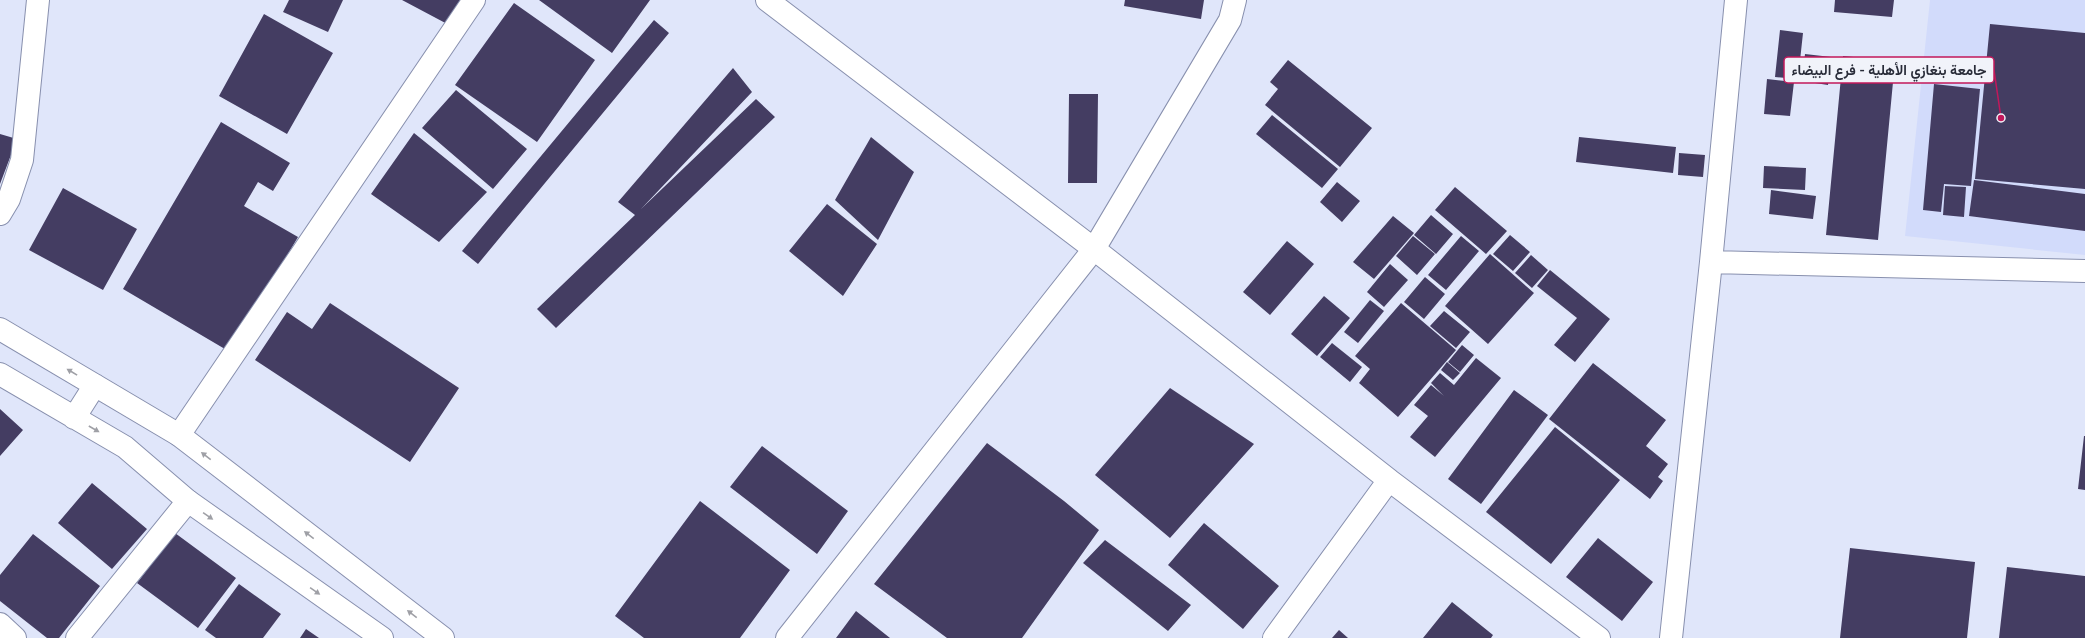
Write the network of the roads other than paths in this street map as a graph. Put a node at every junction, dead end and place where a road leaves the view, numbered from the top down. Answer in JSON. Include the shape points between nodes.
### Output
{"nodes":[{"id":1,"x":38,"y":0,"type":"edge"},
{"id":2,"x":474,"y":0,"type":"edge"},
{"id":3,"x":767,"y":0,"type":"edge"},
{"id":4,"x":1235,"y":0,"type":"edge"},
{"id":5,"x":1736,"y":0,"type":"edge"},
{"id":6,"x":0,"y":214,"type":"edge"},
{"id":7,"x":1094,"y":249,"type":"junction"},
{"id":8,"x":1711,"y":262,"type":"junction"},
{"id":9,"x":2085,"y":271,"type":"edge"},
{"id":10,"x":0,"y":329,"type":"edge"},
{"id":11,"x":0,"y":374,"type":"edge"},
{"id":12,"x":95,"y":385,"type":"junction"},
{"id":13,"x":74,"y":418,"type":"junction"},
{"id":14,"x":179,"y":435,"type":"junction"},
{"id":15,"x":1389,"y":480,"type":"junction"},
{"id":16,"x":188,"y":502,"type":"junction"},
{"id":17,"x":0,"y":624,"type":"edge"},
{"id":18,"x":15,"y":638,"type":"edge"},
{"id":19,"x":77,"y":638,"type":"edge"},
{"id":20,"x":382,"y":638,"type":"edge"},
{"id":21,"x":443,"y":638,"type":"edge"},
{"id":22,"x":787,"y":638,"type":"edge"},
{"id":23,"x":1274,"y":638,"type":"edge"},
{"id":24,"x":1599,"y":638,"type":"edge"},
{"id":25,"x":1671,"y":638,"type":"edge"}],
"edges":[{"from":1,"to":6,"type":"street","via":[[22,160],[9,200]]},
{"from":2,"to":14,"type":"street"},
{"from":3,"to":7,"type":"street"},
{"from":4,"to":7,"type":"street","via":[[1230,20]]},
{"from":5,"to":8,"type":"street"},
{"from":7,"to":15,"type":"street"},
{"from":7,"to":22,"type":"street"},
{"from":8,"to":9,"type":"street"},
{"from":8,"to":25,"type":"street"},
{"from":12,"to":10,"type":"street","one_way":true},
{"from":11,"to":13,"type":"street"},
{"from":12,"to":13,"type":"street"},
{"from":12,"to":14,"type":"street"},
{"from":13,"to":16,"type":"street","one_way":true,"via":[[125,447]]},
{"from":21,"to":14,"type":"street","one_way":true},
{"from":15,"to":23,"type":"street"},
{"from":15,"to":24,"type":"street"},
{"from":16,"to":19,"type":"street"},
{"from":16,"to":20,"type":"street","one_way":true},
{"from":17,"to":18,"type":"street"}]}
